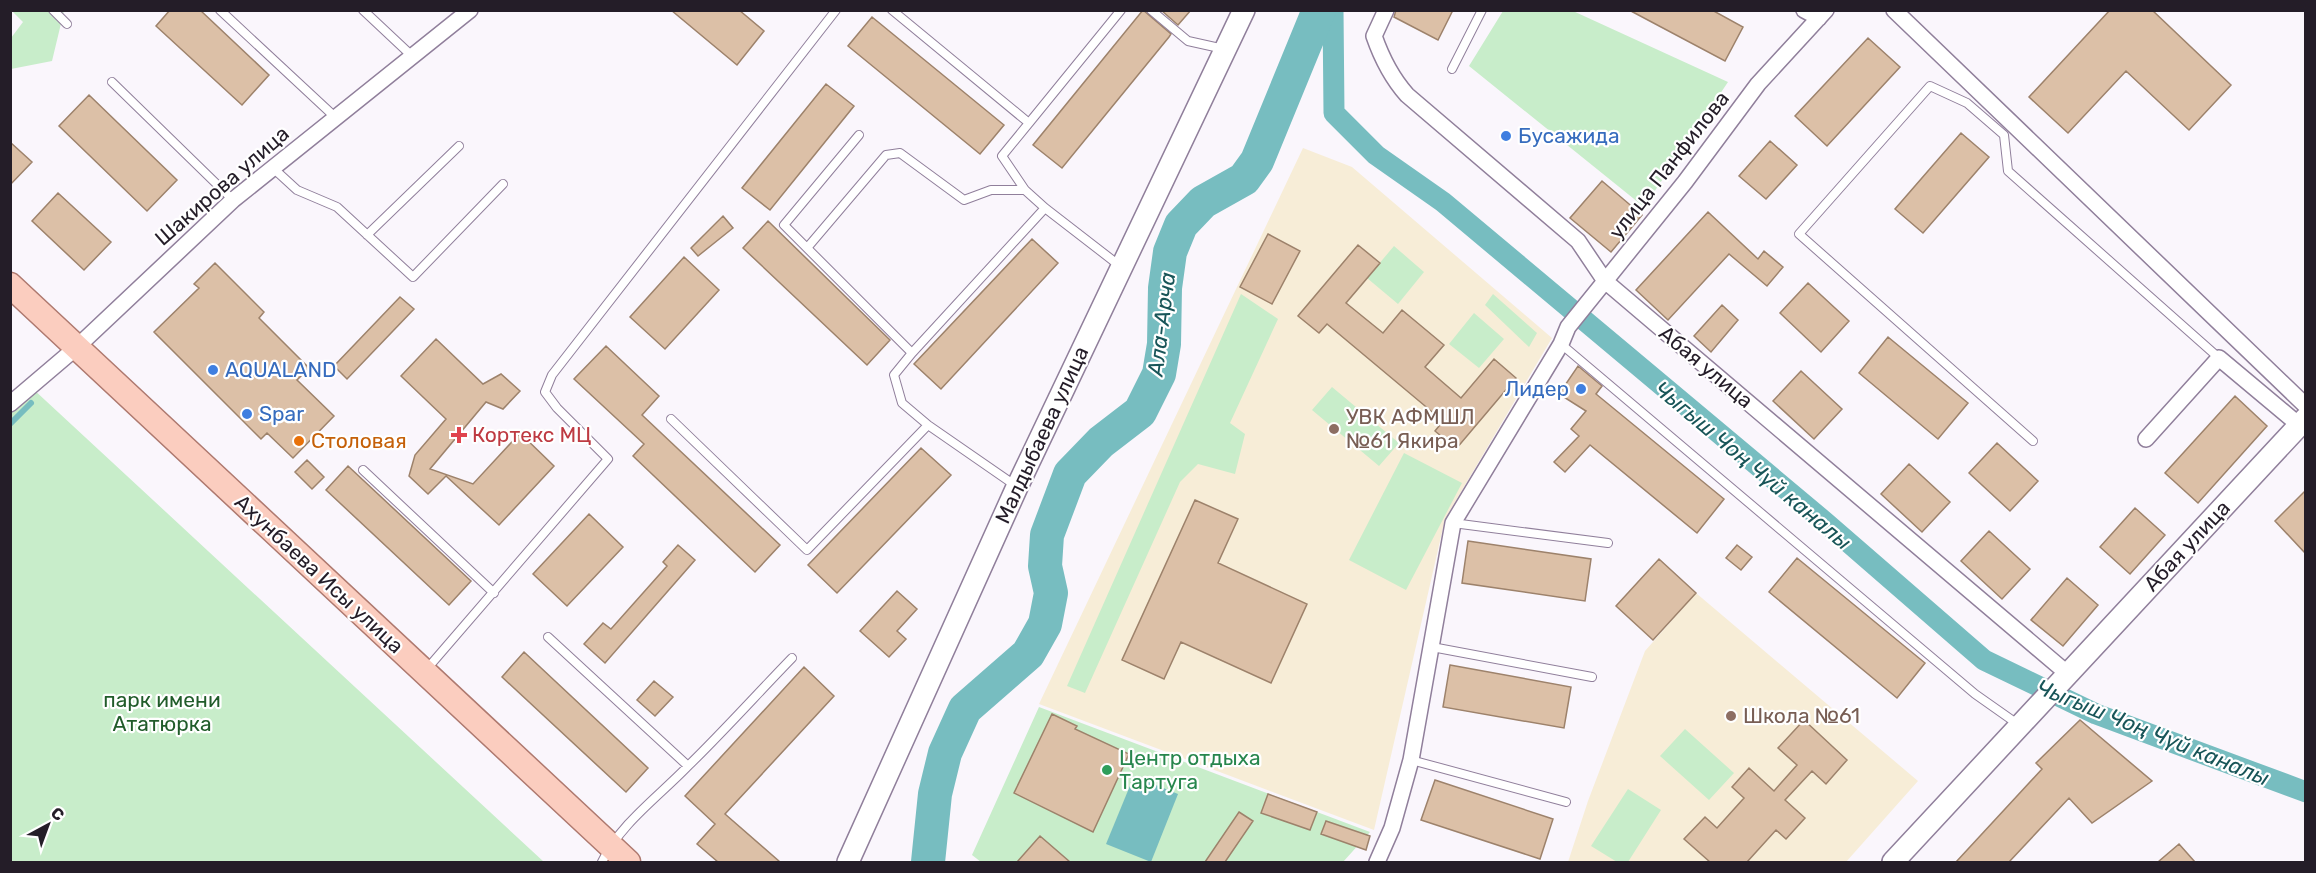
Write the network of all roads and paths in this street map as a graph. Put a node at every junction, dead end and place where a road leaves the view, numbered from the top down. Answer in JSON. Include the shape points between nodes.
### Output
{"nodes":[{"id":1,"x":53,"y":10,"type":"edge"},
{"id":2,"x":220,"y":10,"type":"edge"},
{"id":3,"x":363,"y":10,"type":"edge"},
{"id":4,"x":470,"y":10,"type":"edge"},
{"id":5,"x":836,"y":10,"type":"edge"},
{"id":6,"x":892,"y":10,"type":"edge"},
{"id":7,"x":1121,"y":10,"type":"edge"},
{"id":8,"x":1151,"y":10,"type":"edge"},
{"id":9,"x":1244,"y":10,"type":"edge"},
{"id":10,"x":1386,"y":10,"type":"edge"},
{"id":11,"x":1482,"y":10,"type":"edge"},
{"id":12,"x":1804,"y":10,"type":"edge"},
{"id":13,"x":1894,"y":10,"type":"edge"},
{"id":14,"x":1822,"y":13,"type":"edge"},
{"id":15,"x":67,"y":24,"type":"dead end"},
{"id":16,"x":1226,"y":49,"type":"junction"},
{"id":17,"x":412,"y":56,"type":"junction"},
{"id":18,"x":1452,"y":69,"type":"dead end"},
{"id":19,"x":111,"y":82,"type":"dead end"},
{"id":20,"x":335,"y":117,"type":"junction"},
{"id":21,"x":1029,"y":123,"type":"junction"},
{"id":22,"x":859,"y":135,"type":"dead end"},
{"id":23,"x":459,"y":146,"type":"dead end"},
{"id":24,"x":272,"y":167,"type":"junction"},
{"id":25,"x":503,"y":184,"type":"dead end"},
{"id":26,"x":1025,"y":190,"type":"junction"},
{"id":27,"x":233,"y":200,"type":"junction"},
{"id":28,"x":1045,"y":208,"type":"junction"},
{"id":29,"x":367,"y":235,"type":"junction"},
{"id":30,"x":807,"y":248,"type":"junction"},
{"id":31,"x":1121,"y":267,"type":"junction"},
{"id":32,"x":1605,"y":281,"type":"junction"},
{"id":33,"x":10,"y":285,"type":"edge"},
{"id":34,"x":1561,"y":344,"type":"junction"},
{"id":35,"x":76,"y":347,"type":"junction"},
{"id":36,"x":912,"y":353,"type":"junction"},
{"id":37,"x":2219,"y":358,"type":"junction"},
{"id":38,"x":10,"y":404,"type":"edge"},
{"id":39,"x":2303,"y":416,"type":"edge"},
{"id":40,"x":671,"y":419,"type":"dead end"},
{"id":41,"x":928,"y":425,"type":"junction"},
{"id":42,"x":2146,"y":439,"type":"dead end"},
{"id":43,"x":2033,"y":441,"type":"dead end"},
{"id":44,"x":363,"y":470,"type":"dead end"},
{"id":45,"x":1017,"y":487,"type":"junction"},
{"id":46,"x":1453,"y":523,"type":"junction"},
{"id":47,"x":1608,"y":543,"type":"dead end"},
{"id":48,"x":494,"y":593,"type":"junction"},
{"id":49,"x":548,"y":637,"type":"dead end"},
{"id":50,"x":1432,"y":647,"type":"junction"},
{"id":51,"x":792,"y":658,"type":"dead end"},
{"id":52,"x":425,"y":672,"type":"junction"},
{"id":53,"x":1592,"y":677,"type":"dead end"},
{"id":54,"x":2062,"y":680,"type":"junction"},
{"id":55,"x":2020,"y":726,"type":"junction"},
{"id":56,"x":1411,"y":760,"type":"junction"},
{"id":57,"x":688,"y":766,"type":"junction"},
{"id":58,"x":1566,"y":802,"type":"dead end"},
{"id":59,"x":606,"y":854,"type":"edge"},
{"id":60,"x":628,"y":862,"type":"edge"},
{"id":61,"x":848,"y":862,"type":"edge"},
{"id":62,"x":1377,"y":862,"type":"edge"},
{"id":63,"x":1893,"y":862,"type":"edge"}],
"edges":[{"from":1,"to":15,"type":"lane"},
{"from":2,"to":20,"type":"lane"},
{"from":3,"to":17,"type":"lane"},
{"from":4,"to":17,"type":"street","name":"Шакирова улица"},
{"from":5,"to":48,"type":"lane","via":[[552,375],[545,392],[608,459]]},
{"from":6,"to":21,"type":"lane"},
{"from":7,"to":21,"type":"lane"},
{"from":8,"to":16,"type":"lane","via":[[1188,41]]},
{"from":9,"to":16,"type":"street","name":"Малдыбаева улица"},
{"from":10,"to":32,"type":"street","name":"Абая улица","via":[[1374,36],[1393,79],[1578,241]]},
{"from":11,"to":18,"type":"lane"},
{"from":12,"to":14,"type":"street"},
{"from":13,"to":39,"type":"street"},
{"from":14,"to":32,"type":"street","name":"улица Панфилова","via":[[1758,84]]},
{"from":16,"to":31,"type":"street","name":"Малдыбаева улица"},
{"from":17,"to":20,"type":"street","name":"Шакирова улица"},
{"from":19,"to":27,"type":"lane"},
{"from":20,"to":24,"type":"street","name":"Шакирова улица"},
{"from":21,"to":26,"type":"lane","via":[[1002,156]]},
{"from":22,"to":30,"type":"lane","via":[[784,225]]},
{"from":23,"to":29,"type":"lane"},
{"from":24,"to":27,"type":"street","name":"Шакирова улица"},
{"from":24,"to":29,"type":"lane","via":[[297,190],[337,207]]},
{"from":25,"to":29,"type":"lane","via":[[413,277]]},
{"from":26,"to":28,"type":"lane"},
{"from":26,"to":30,"type":"lane","via":[[992,190],[964,201],[900,153],[886,154]]},
{"from":27,"to":35,"type":"street","name":"Шакирова улица"},
{"from":28,"to":31,"type":"lane"},
{"from":28,"to":36,"type":"lane"},
{"from":30,"to":36,"type":"lane"},
{"from":31,"to":45,"type":"street","name":"Малдыбаева улица"},
{"from":32,"to":34,"type":"street","name":"улица Панфилова","via":[[1568,327]]},
{"from":32,"to":54,"type":"street","name":"Абая улица"},
{"from":33,"to":35,"type":"main road","name":"Ахунбаева Исы улица"},
{"from":34,"to":46,"type":"street"},
{"from":34,"to":55,"type":"lane","via":[[1976,694]]},
{"from":35,"to":38,"type":"street","name":"Шакирова улица"},
{"from":35,"to":52,"type":"main road","name":"Ахунбаева Исы улица"},
{"from":36,"to":41,"type":"lane","via":[[894,375],[902,403]]},
{"from":37,"to":39,"type":"street"},
{"from":37,"to":42,"type":"street"},
{"from":37,"to":43,"type":"lane","via":[[2008,171],[2004,135],[1967,103],[1930,86],[1799,234]]},
{"from":39,"to":54,"type":"street","name":"Абая улица"},
{"from":40,"to":41,"type":"lane","via":[[807,550]]},
{"from":41,"to":45,"type":"lane"},
{"from":44,"to":48,"type":"lane"},
{"from":45,"to":61,"type":"street","name":"Малдыбаева улица"},
{"from":46,"to":47,"type":"lane"},
{"from":46,"to":50,"type":"street"},
{"from":48,"to":52,"type":"lane"},
{"from":49,"to":57,"type":"lane"},
{"from":50,"to":53,"type":"lane"},
{"from":50,"to":56,"type":"street"},
{"from":51,"to":57,"type":"lane"},
{"from":52,"to":59,"type":"main road","name":"Ахунбаева Исы улица"},
{"from":54,"to":55,"type":"street","name":"Абая улица"},
{"from":55,"to":63,"type":"street","name":"Абая улица"},
{"from":56,"to":58,"type":"lane"},
{"from":56,"to":62,"type":"street","via":[[1392,828]]},
{"from":57,"to":59,"type":"lane","via":[[634,819]]},
{"from":59,"to":60,"type":"main road","name":"Ахунбаева Исы улица"}]}
